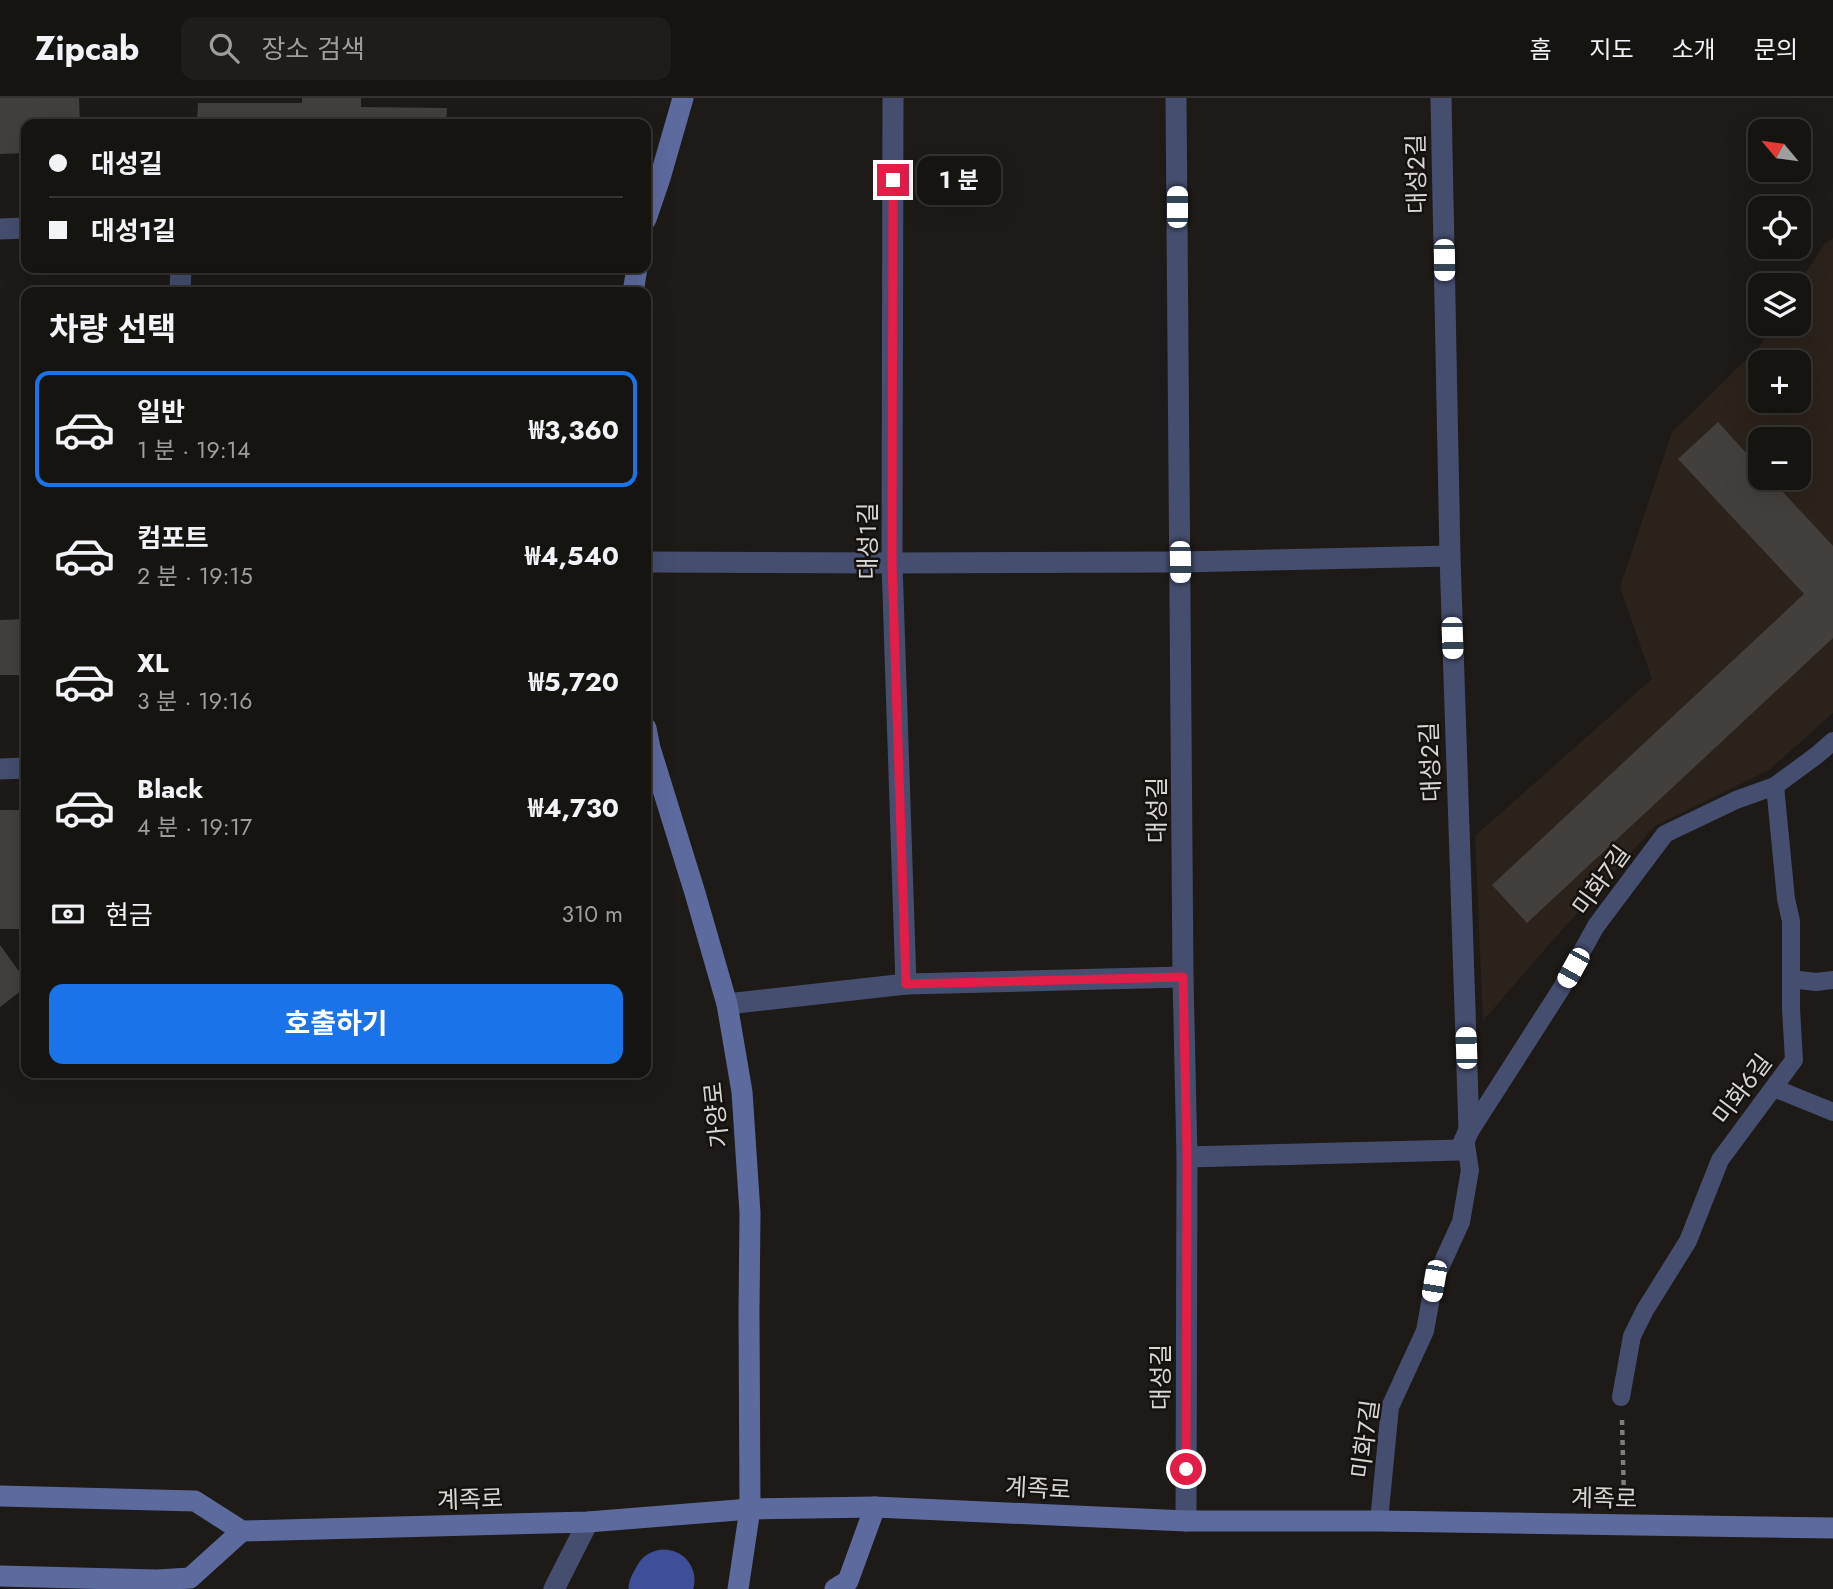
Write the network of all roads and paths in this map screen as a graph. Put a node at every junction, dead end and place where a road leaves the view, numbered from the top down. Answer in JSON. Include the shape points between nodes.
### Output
{"nodes":[{"id":1,"x":683,"y":98,"type":"edge"},
{"id":2,"x":893,"y":98,"type":"edge"},
{"id":3,"x":1177,"y":98,"type":"edge"},
{"id":4,"x":1441,"y":98,"type":"edge"},
{"id":5,"x":651,"y":204,"type":"edge"},
{"id":6,"x":21,"y":228,"type":"edge"},
{"id":7,"x":0,"y":229,"type":"edge"},
{"id":8,"x":1450,"y":556,"type":"junction"},
{"id":9,"x":651,"y":562,"type":"edge"},
{"id":10,"x":1180,"y":562,"type":"junction"},
{"id":11,"x":892,"y":563,"type":"junction"},
{"id":12,"x":1833,"y":741,"type":"edge"},
{"id":13,"x":651,"y":751,"type":"edge"},
{"id":14,"x":21,"y":768,"type":"edge"},
{"id":15,"x":0,"y":769,"type":"edge"},
{"id":16,"x":1775,"y":786,"type":"junction"},
{"id":17,"x":1183,"y":977,"type":"junction"},
{"id":18,"x":1791,"y":979,"type":"junction"},
{"id":19,"x":1833,"y":981,"type":"edge"},
{"id":20,"x":906,"y":984,"type":"junction"},
{"id":21,"x":727,"y":1004,"type":"junction"},
{"id":22,"x":1774,"y":1088,"type":"junction"},
{"id":23,"x":1833,"y":1112,"type":"edge"},
{"id":24,"x":1465,"y":1139,"type":"junction"},
{"id":25,"x":1187,"y":1157,"type":"junction"},
{"id":26,"x":1621,"y":1396,"type":"dead end"},
{"id":27,"x":1623,"y":1452,"type":"dead end"},
{"id":28,"x":0,"y":1496,"type":"edge"},
{"id":29,"x":875,"y":1507,"type":"junction"},
{"id":30,"x":750,"y":1509,"type":"junction"},
{"id":31,"x":1186,"y":1521,"type":"junction"},
{"id":32,"x":1379,"y":1521,"type":"junction"},
{"id":33,"x":588,"y":1522,"type":"junction"},
{"id":34,"x":1625,"y":1524,"type":"junction"},
{"id":35,"x":1833,"y":1528,"type":"edge"},
{"id":36,"x":242,"y":1531,"type":"junction"},
{"id":37,"x":0,"y":1576,"type":"edge"},
{"id":38,"x":157,"y":1585,"type":"edge"},
{"id":39,"x":554,"y":1589,"type":"edge"},
{"id":40,"x":738,"y":1589,"type":"edge"},
{"id":41,"x":835,"y":1589,"type":"edge"}],
"edges":[{"from":1,"to":5,"type":"main road"},
{"from":2,"to":11,"type":"street","name":"대성1길"},
{"from":3,"to":10,"type":"street","name":"대성길"},
{"from":4,"to":8,"type":"street","name":"대성2길"},
{"from":6,"to":7,"type":"street"},
{"from":8,"to":10,"type":"street"},
{"from":8,"to":24,"type":"street","name":"대성2길","via":[[1469,1130]]},
{"from":9,"to":11,"type":"street"},
{"from":10,"to":11,"type":"street"},
{"from":10,"to":17,"type":"street","name":"대성길"},
{"from":11,"to":20,"type":"street","name":"대성1길"},
{"from":12,"to":16,"type":"lane","name":"미화7길"},
{"from":13,"to":21,"type":"main road","name":"가양로"},
{"from":14,"to":15,"type":"street"},
{"from":16,"to":18,"type":"lane","name":"미화6길","via":[[1791,921]]},
{"from":16,"to":24,"type":"lane","name":"미화7길","via":[[1665,834],[1596,926]]},
{"from":17,"to":20,"type":"street"},
{"from":17,"to":25,"type":"street","name":"대성길"},
{"from":18,"to":19,"type":"lane"},
{"from":18,"to":22,"type":"lane","name":"미화6길","via":[[1794,1060]]},
{"from":20,"to":21,"type":"street"},
{"from":21,"to":30,"type":"main road","name":"가양로","via":[[742,1092],[750,1213]]},
{"from":22,"to":23,"type":"lane"},
{"from":22,"to":26,"type":"lane","name":"미화6길","via":[[1720,1160],[1688,1241],[1632,1336]]},
{"from":24,"to":25,"type":"street","via":[[1460,1150]]},
{"from":24,"to":32,"type":"lane","name":"미화7길","via":[[1470,1170],[1461,1222],[1434,1281],[1425,1331],[1390,1407]]},
{"from":25,"to":31,"type":"street","name":"대성길"},
{"from":27,"to":34,"type":"path"},
{"from":28,"to":36,"type":"main road","via":[[195,1501]]},
{"from":29,"to":30,"type":"main road","name":"계족로"},
{"from":29,"to":31,"type":"main road","name":"계족로"},
{"from":29,"to":41,"type":"main road","via":[[848,1581]]},
{"from":30,"to":33,"type":"main road","name":"계족로"},
{"from":30,"to":40,"type":"main road","name":"가양로"},
{"from":31,"to":32,"type":"main road","name":"계족로"},
{"from":32,"to":34,"type":"main road","name":"계족로"},
{"from":33,"to":36,"type":"main road","name":"계족로"},
{"from":33,"to":39,"type":"street"},
{"from":34,"to":35,"type":"main road","name":"계족로"},
{"from":36,"to":38,"type":"main road","via":[[190,1578]]},
{"from":37,"to":38,"type":"main road"}]}
